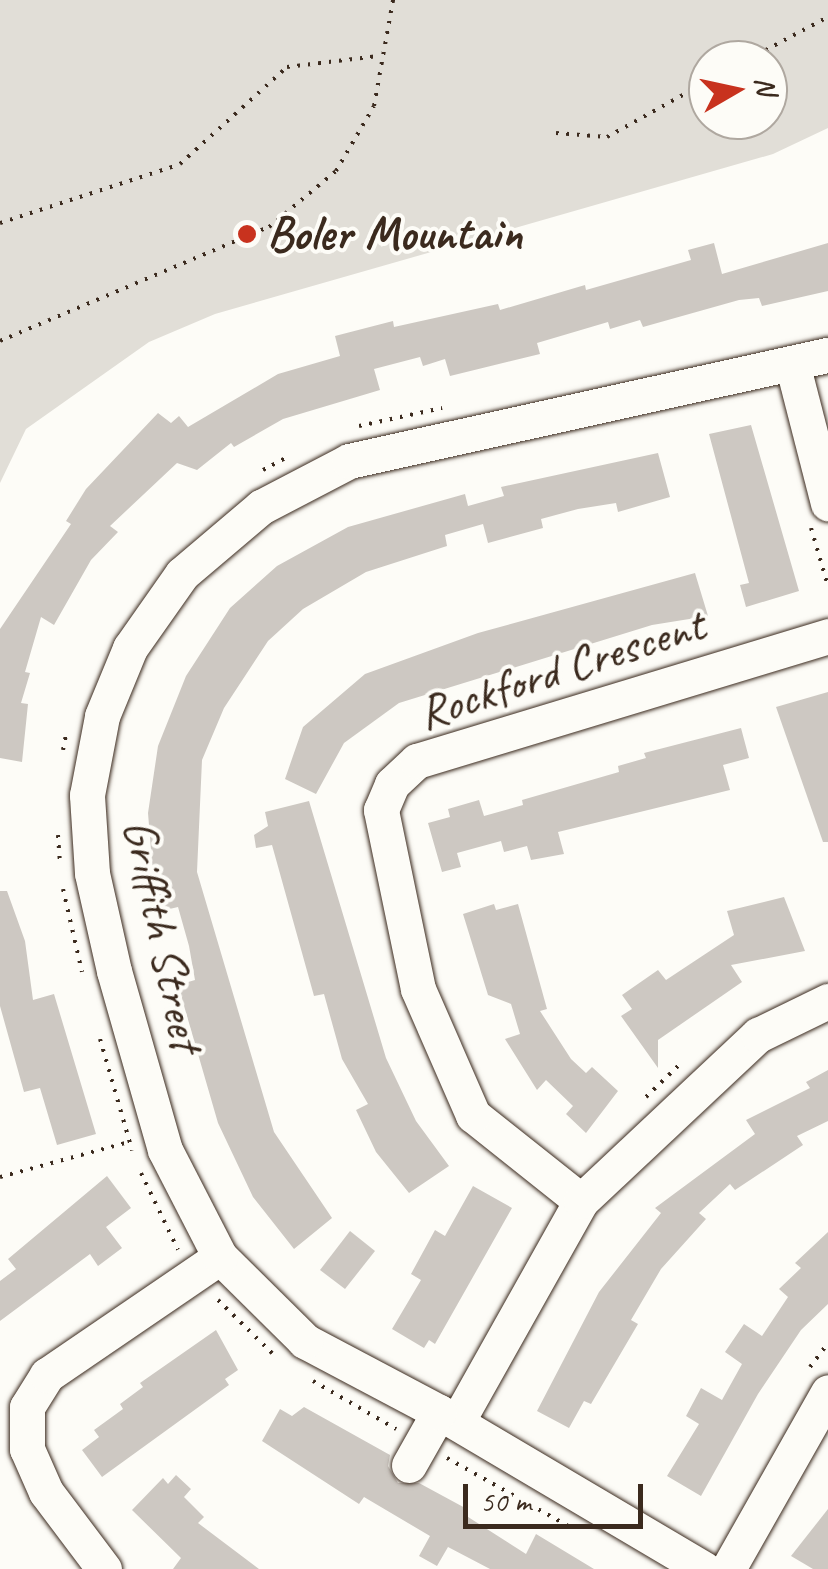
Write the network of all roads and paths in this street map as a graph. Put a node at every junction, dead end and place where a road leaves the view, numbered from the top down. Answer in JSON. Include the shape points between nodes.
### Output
{"nodes":[{"id":1,"x":393,"y":0,"type":"edge"},
{"id":2,"x":828,"y":17,"type":"edge"},
{"id":3,"x":785,"y":40,"type":"edge"},
{"id":4,"x":378,"y":56,"type":"junction"},
{"id":5,"x":688,"y":92,"type":"edge"},
{"id":6,"x":556,"y":133,"type":"dead end"},
{"id":7,"x":0,"y":223,"type":"edge"},
{"id":8,"x":0,"y":341,"type":"edge"},
{"id":9,"x":828,"y":355,"type":"edge"},
{"id":10,"x":792,"y":363,"type":"junction"},
{"id":11,"x":461,"y":404,"type":"dead end"},
{"id":12,"x":348,"y":430,"type":"dead end"},
{"id":13,"x":300,"y":451,"type":"dead end"},
{"id":14,"x":254,"y":477,"type":"dead end"},
{"id":15,"x":828,"y":503,"type":"edge"},
{"id":16,"x":828,"y":636,"type":"edge"},
{"id":17,"x":70,"y":721,"type":"dead end"},
{"id":18,"x":62,"y":757,"type":"dead end"},
{"id":19,"x":58,"y":833,"type":"dead end"},
{"id":20,"x":60,"y":869,"type":"dead end"},
{"id":21,"x":63,"y":886,"type":"dead end"},
{"id":22,"x":83,"y":976,"type":"dead end"},
{"id":23,"x":828,"y":1001,"type":"edge"},
{"id":24,"x":98,"y":1031,"type":"dead end"},
{"id":25,"x":128,"y":1142,"type":"junction"},
{"id":26,"x":0,"y":1177,"type":"edge"},
{"id":27,"x":581,"y":1201,"type":"junction"},
{"id":28,"x":208,"y":1266,"type":"junction"},
{"id":29,"x":275,"y":1356,"type":"dead end"},
{"id":30,"x":304,"y":1375,"type":"dead end"},
{"id":31,"x":828,"y":1392,"type":"edge"},
{"id":32,"x":448,"y":1417,"type":"junction"},
{"id":33,"x":415,"y":1454,"type":"junction"},
{"id":34,"x":576,"y":1530,"type":"dead end"},
{"id":35,"x":104,"y":1569,"type":"edge"},
{"id":36,"x":704,"y":1569,"type":"edge"},
{"id":37,"x":728,"y":1569,"type":"edge"}],
"edges":[{"from":1,"to":4,"type":"path"},
{"from":2,"to":3,"type":"path"},
{"from":4,"to":7,"type":"path","via":[[288,67],[180,164]]},
{"from":4,"to":8,"type":"path","via":[[374,106],[336,172],[269,227]]},
{"from":5,"to":6,"type":"path","via":[[607,138]]},
{"from":9,"to":10,"type":"street","name":"Griffith Street"},
{"from":10,"to":15,"type":"street"},
{"from":10,"to":28,"type":"street","name":"Griffith Street","via":[[348,461],[262,507],[182,574],[130,648],[102,716],[87,795],[92,873],[164,1150]]},
{"from":11,"to":12,"type":"path"},
{"from":13,"to":14,"type":"path"},
{"from":16,"to":27,"type":"street","name":"Rockford Crescent","via":[[417,761],[392,784],[382,810],[418,989],[473,1115]]},
{"from":17,"to":18,"type":"path"},
{"from":19,"to":20,"type":"path"},
{"from":21,"to":22,"type":"path"},
{"from":23,"to":27,"type":"street","via":[[758,1035]]},
{"from":24,"to":25,"type":"path"},
{"from":25,"to":26,"type":"path"},
{"from":25,"to":28,"type":"path","via":[[158,1215]]},
{"from":27,"to":32,"type":"street"},
{"from":28,"to":29,"type":"path"},
{"from":28,"to":32,"type":"street","name":"Griffith Street","via":[[305,1341]]},
{"from":28,"to":35,"type":"street","via":[[48,1375],[27,1407],[27,1449],[46,1492]]},
{"from":30,"to":33,"type":"path"},
{"from":31,"to":37,"type":"street"},
{"from":32,"to":33,"type":"street"},
{"from":32,"to":36,"type":"street","name":"Griffith Street"},
{"from":33,"to":34,"type":"path"}]}
